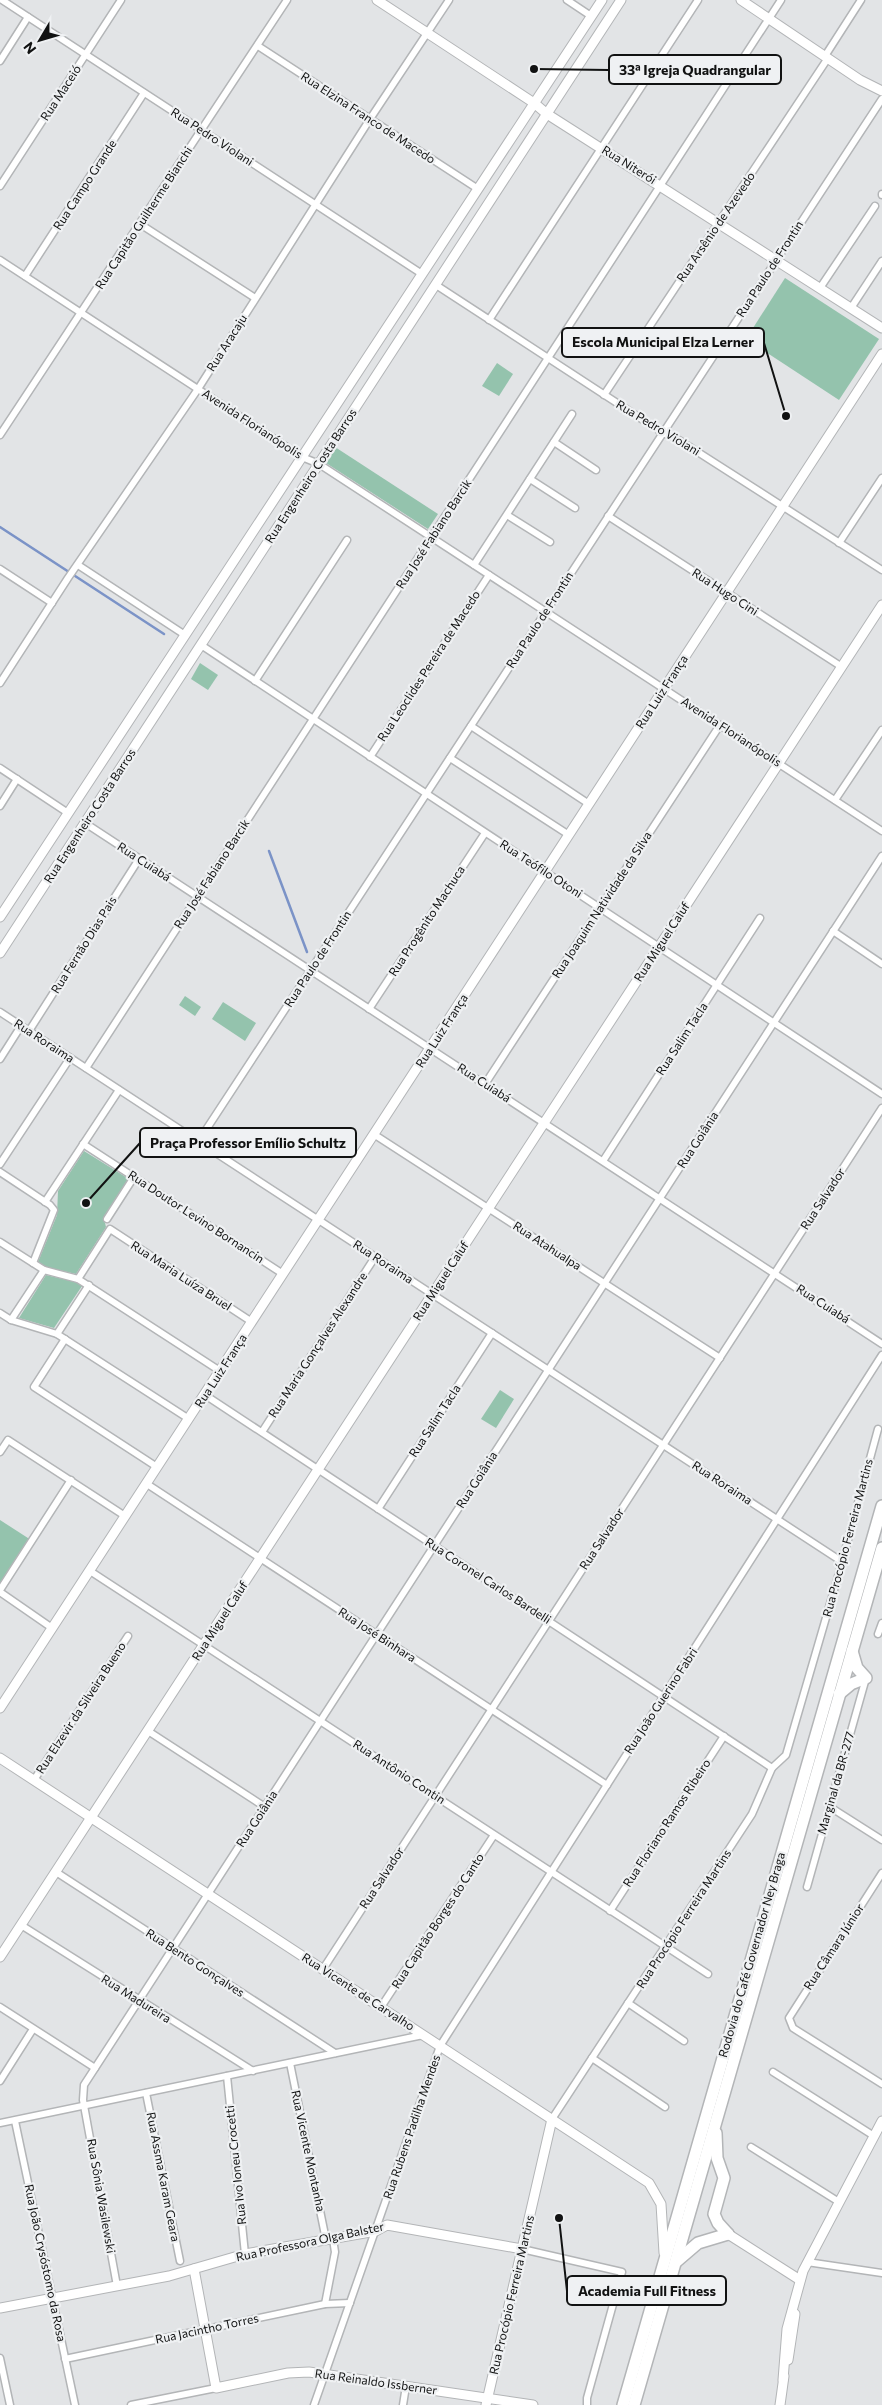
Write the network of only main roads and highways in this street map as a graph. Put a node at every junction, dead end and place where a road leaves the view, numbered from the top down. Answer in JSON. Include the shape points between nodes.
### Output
{"nodes":[{"id":1,"x":377,"y":0,"type":"edge"},
{"id":2,"x":602,"y":0,"type":"edge"},
{"id":3,"x":622,"y":0,"type":"edge"},
{"id":4,"x":741,"y":0,"type":"edge"},
{"id":5,"x":882,"y":92,"type":"edge"},
{"id":6,"x":534,"y":103,"type":"junction"},
{"id":7,"x":547,"y":114,"type":"junction"},
{"id":8,"x":882,"y":328,"type":"edge"},
{"id":9,"x":882,"y":354,"type":"edge"},
{"id":10,"x":882,"y":605,"type":"edge"},
{"id":11,"x":0,"y":917,"type":"edge"},
{"id":12,"x":0,"y":953,"type":"edge"},
{"id":13,"x":882,"y":1506,"type":"edge"},
{"id":14,"x":882,"y":1548,"type":"edge"},
{"id":15,"x":852,"y":1649,"type":"junction"},
{"id":16,"x":839,"y":1694,"type":"junction"},
{"id":17,"x":0,"y":1708,"type":"edge"},
{"id":18,"x":0,"y":1758,"type":"edge"},
{"id":19,"x":91,"y":1818,"type":"junction"},
{"id":20,"x":0,"y":1958,"type":"edge"},
{"id":21,"x":552,"y":2119,"type":"junction"},
{"id":22,"x":716,"y":2120,"type":"junction"},
{"id":23,"x":882,"y":2121,"type":"edge"},
{"id":24,"x":728,"y":2234,"type":"junction"},
{"id":25,"x":522,"y":2249,"type":"junction"},
{"id":26,"x":669,"y":2262,"type":"junction"},
{"id":27,"x":194,"y":2270,"type":"junction"},
{"id":28,"x":800,"y":2280,"type":"junction"},
{"id":29,"x":0,"y":2308,"type":"edge"},
{"id":30,"x":487,"y":2402,"type":"edge"},
{"id":31,"x":781,"y":2404,"type":"edge"},
{"id":32,"x":533,"y":2405,"type":"edge"},
{"id":33,"x":623,"y":2405,"type":"edge"},
{"id":34,"x":634,"y":2405,"type":"edge"}],
"edges":[{"from":1,"to":6,"type":"main road","name":"Rua Niterói"},
{"from":2,"to":6,"type":"main road","name":"Rua Engenheiro Costa Barros"},
{"from":3,"to":7,"type":"main road","name":"Rua Engenheiro Costa Barros"},
{"from":4,"to":5,"type":"main road"},
{"from":6,"to":7,"type":"main road","name":"Rua Niterói"},
{"from":6,"to":11,"type":"main road","name":"Rua Engenheiro Costa Barros"},
{"from":7,"to":8,"type":"main road","name":"Rua Niterói"},
{"from":7,"to":12,"type":"main road","name":"Rua Engenheiro Costa Barros"},
{"from":9,"to":17,"type":"main road","name":"Rua Luiz França"},
{"from":10,"to":19,"type":"main road","name":"Rua Miguel Caluf"},
{"from":13,"to":26,"type":"highway","name":"Rodovia do Café Governador Ney Braga"},
{"from":14,"to":15,"type":"highway","name":"Rodovia do Café Governador Ney Braga"},
{"from":15,"to":16,"type":"highway","name":"Rodovia do Café Governador Ney Braga"},
{"from":15,"to":16,"type":"highway","via":[[857,1668],[866,1678]]},
{"from":16,"to":22,"type":"highway","name":"Rodovia do Café Governador Ney Braga"},
{"from":18,"to":19,"type":"main road","name":"Rua Vicente de Carvalho"},
{"from":19,"to":20,"type":"main road","name":"Rua Miguel Caluf"},
{"from":19,"to":21,"type":"main road","name":"Rua Vicente de Carvalho"},
{"from":21,"to":25,"type":"main road","name":"Rua Procópio Ferreira Martins"},
{"from":21,"to":26,"type":"main road","name":"Rua Vicente de Carvalho","via":[[649,2183],[661,2204]]},
{"from":22,"to":24,"type":"highway","via":[[717,2158],[724,2178],[714,2214]]},
{"from":22,"to":26,"type":"highway","name":"Rodovia do Café Governador Ney Braga"},
{"from":23,"to":28,"type":"main road"},
{"from":24,"to":26,"type":"highway","via":[[698,2242]]},
{"from":24,"to":28,"type":"main road"},
{"from":25,"to":27,"type":"main road","name":"Rua Professora Olga Balster","via":[[392,2226],[245,2254]]},
{"from":25,"to":30,"type":"main road","name":"Rua Procópio Ferreira Martins"},
{"from":26,"to":33,"type":"highway","name":"Rodovia do Café Governador Ney Braga"},
{"from":26,"to":34,"type":"highway","name":"Rodovia do Café Governador Ney Braga"},
{"from":27,"to":29,"type":"main road","name":"Rua Professora Olga Balster"},
{"from":27,"to":30,"type":"main road","name":"Rua Reinaldo Issberner","via":[[216,2388],[288,2373],[326,2374]]},
{"from":28,"to":31,"type":"main road"},
{"from":30,"to":32,"type":"main road","name":"Rua Reinaldo Issberner"}]}
